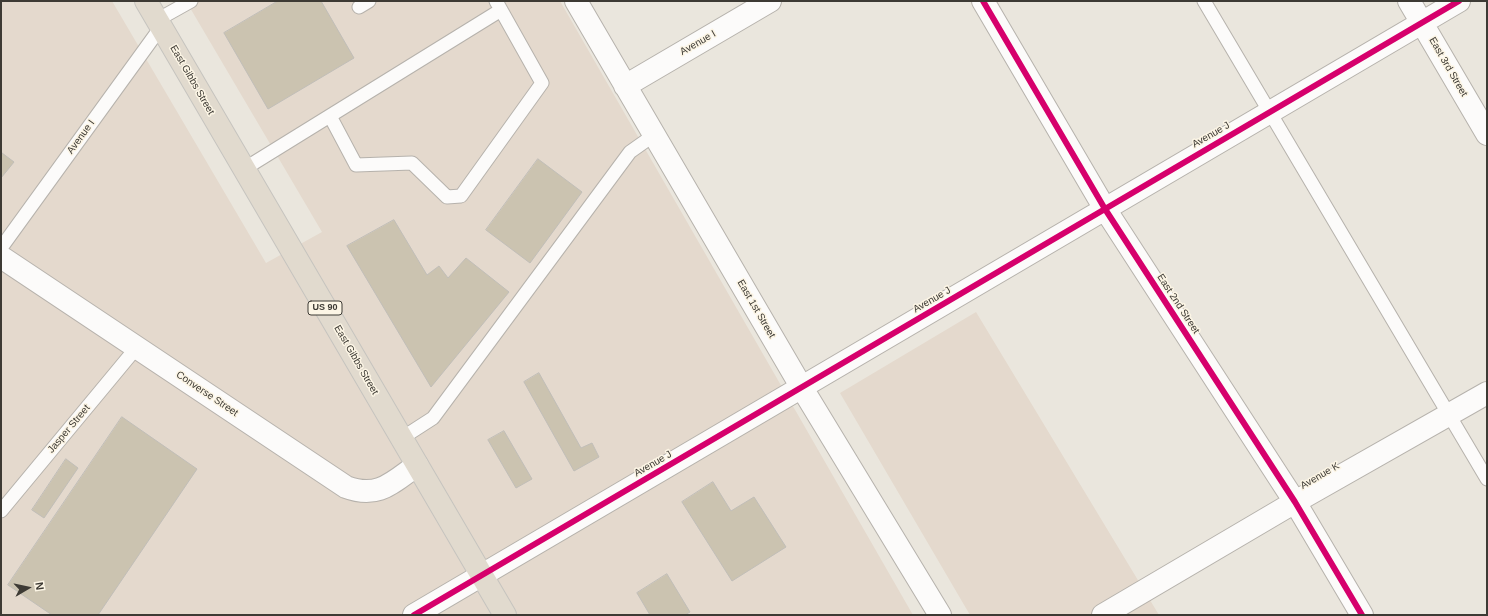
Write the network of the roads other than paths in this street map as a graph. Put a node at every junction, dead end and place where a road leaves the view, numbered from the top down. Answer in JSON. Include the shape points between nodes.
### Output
{"nodes":[{"id":1,"x":146,"y":1,"type":"edge"},
{"id":2,"x":191,"y":1,"type":"edge"},
{"id":3,"x":576,"y":1,"type":"edge"},
{"id":4,"x":770,"y":1,"type":"edge"},
{"id":5,"x":984,"y":1,"type":"edge"},
{"id":6,"x":1204,"y":1,"type":"edge"},
{"id":7,"x":1409,"y":1,"type":"edge"},
{"id":8,"x":1459,"y":1,"type":"edge"},
{"id":9,"x":499,"y":6,"type":"edge"},
{"id":10,"x":1422,"y":23,"type":"junction"},
{"id":11,"x":159,"y":24,"type":"junction"},
{"id":12,"x":625,"y":86,"type":"junction"},
{"id":13,"x":1269,"y":113,"type":"junction"},
{"id":14,"x":330,"y":116,"type":"junction"},
{"id":15,"x":1487,"y":134,"type":"edge"},
{"id":16,"x":654,"y":135,"type":"junction"},
{"id":17,"x":244,"y":169,"type":"junction"},
{"id":18,"x":1105,"y":209,"type":"junction"},
{"id":19,"x":1,"y":248,"type":"edge"},
{"id":20,"x":1,"y":257,"type":"edge"},
{"id":21,"x":137,"y":347,"type":"junction"},
{"id":22,"x":802,"y":388,"type":"junction"},
{"id":23,"x":1487,"y":393,"type":"edge"},
{"id":24,"x":1448,"y":415,"type":"junction"},
{"id":25,"x":402,"y":438,"type":"junction"},
{"id":26,"x":417,"y":465,"type":"junction"},
{"id":27,"x":1487,"y":479,"type":"edge"},
{"id":28,"x":1295,"y":502,"type":"junction"},
{"id":29,"x":1,"y":511,"type":"edge"},
{"id":30,"x":482,"y":576,"type":"junction"},
{"id":31,"x":414,"y":615,"type":"edge"},
{"id":32,"x":505,"y":615,"type":"edge"},
{"id":33,"x":940,"y":615,"type":"edge"},
{"id":34,"x":1103,"y":615,"type":"edge"},
{"id":35,"x":1362,"y":615,"type":"edge"}],
"edges":[{"from":1,"to":11,"type":"highway","name":"East Gibbs Street","number":"US 90"},
{"from":2,"to":11,"type":"lane"},
{"from":3,"to":12,"type":"street","name":"East 1st Street"},
{"from":4,"to":12,"type":"street","name":"Avenue I"},
{"from":5,"to":18,"type":"street","name":"East 2nd Street"},
{"from":6,"to":13,"type":"lane"},
{"from":7,"to":10,"type":"street","name":"East 3rd Street"},
{"from":8,"to":10,"type":"street","name":"Avenue J"},
{"from":9,"to":14,"type":"lane"},
{"from":9,"to":14,"type":"lane","via":[[542,83],[461,196],[447,197],[412,163],[356,165]]},
{"from":10,"to":13,"type":"street","name":"Avenue J"},
{"from":10,"to":15,"type":"street","name":"East 3rd Street"},
{"from":11,"to":17,"type":"highway","name":"East Gibbs Street","number":"US 90"},
{"from":11,"to":19,"type":"lane","name":"Avenue I"},
{"from":12,"to":16,"type":"street","name":"East 1st Street"},
{"from":13,"to":18,"type":"street","name":"Avenue J"},
{"from":13,"to":24,"type":"lane"},
{"from":14,"to":17,"type":"lane"},
{"from":16,"to":22,"type":"street","name":"East 1st Street"},
{"from":16,"to":25,"type":"lane","via":[[630,152],[433,418]]},
{"from":17,"to":25,"type":"highway","name":"East Gibbs Street","number":"US 90"},
{"from":18,"to":22,"type":"street","name":"Avenue J"},
{"from":18,"to":28,"type":"street","name":"East 2nd Street"},
{"from":20,"to":21,"type":"street","name":"Converse Street"},
{"from":21,"to":26,"type":"street","name":"Converse Street","via":[[357,491],[372,492],[388,486]]},
{"from":21,"to":29,"type":"lane","name":"Jasper Street"},
{"from":22,"to":30,"type":"street","name":"Avenue J"},
{"from":22,"to":33,"type":"street","name":"East 1st Street"},
{"from":23,"to":24,"type":"street","name":"Avenue K"},
{"from":24,"to":27,"type":"lane"},
{"from":24,"to":28,"type":"street","name":"Avenue K"},
{"from":25,"to":26,"type":"highway","name":"East Gibbs Street","number":"US 90"},
{"from":26,"to":30,"type":"highway","name":"East Gibbs Street","number":"US 90"},
{"from":28,"to":34,"type":"street","name":"Avenue K"},
{"from":28,"to":35,"type":"street","name":"East 2nd Street"},
{"from":30,"to":31,"type":"street","name":"Avenue J"},
{"from":30,"to":32,"type":"highway","name":"East Gibbs Street","number":"US 90"}]}
